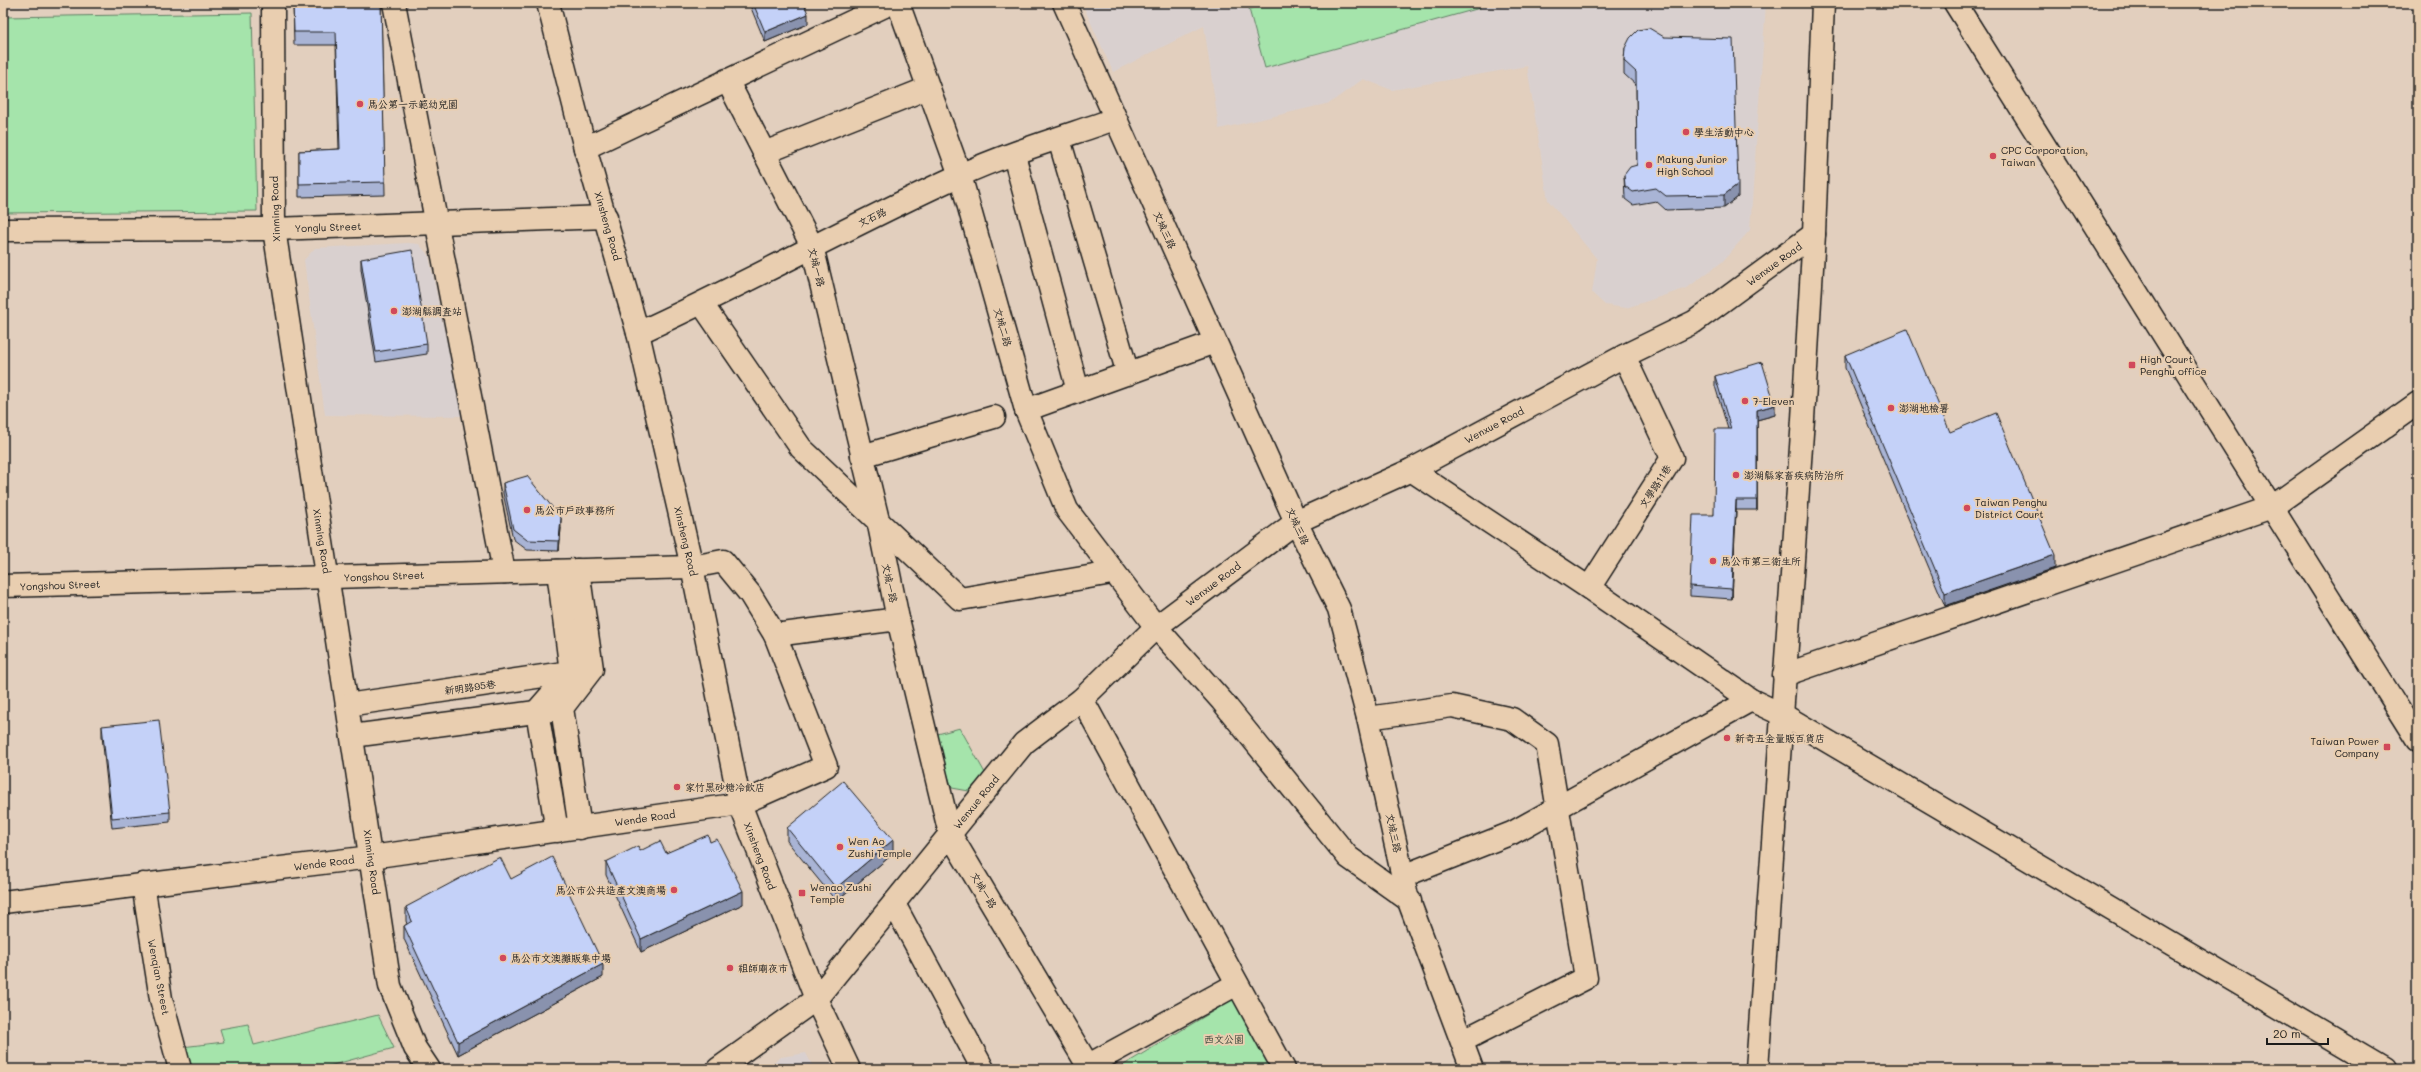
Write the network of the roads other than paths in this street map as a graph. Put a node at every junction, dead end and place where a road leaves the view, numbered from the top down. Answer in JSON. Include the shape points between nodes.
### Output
{"nodes":[{"id":1,"x":273,"y":3,"type":"edge"},
{"id":2,"x":394,"y":3,"type":"edge"},
{"id":3,"x":548,"y":3,"type":"edge"},
{"id":4,"x":891,"y":3,"type":"edge"},
{"id":5,"x":898,"y":3,"type":"edge"},
{"id":6,"x":1064,"y":3,"type":"edge"},
{"id":7,"x":1823,"y":3,"type":"edge"},
{"id":8,"x":1955,"y":3,"type":"edge"},
{"id":9,"x":727,"y":80,"type":"junction"},
{"id":10,"x":928,"y":88,"type":"junction"},
{"id":11,"x":1115,"y":119,"type":"junction"},
{"id":12,"x":1059,"y":139,"type":"junction"},
{"id":13,"x":585,"y":148,"type":"junction"},
{"id":14,"x":764,"y":153,"type":"junction"},
{"id":15,"x":1014,"y":155,"type":"junction"},
{"id":16,"x":960,"y":175,"type":"junction"},
{"id":17,"x":606,"y":217,"type":"junction"},
{"id":18,"x":438,"y":223,"type":"junction"},
{"id":19,"x":274,"y":229,"type":"junction"},
{"id":20,"x":3,"y":230,"type":"edge"},
{"id":21,"x":1814,"y":234,"type":"junction"},
{"id":22,"x":812,"y":246,"type":"junction"},
{"id":23,"x":702,"y":304,"type":"junction"},
{"id":24,"x":638,"y":333,"type":"junction"},
{"id":25,"x":1215,"y":342,"type":"junction"},
{"id":26,"x":1624,"y":356,"type":"junction"},
{"id":27,"x":1128,"y":374,"type":"junction"},
{"id":28,"x":1078,"y":391,"type":"junction"},
{"id":29,"x":2418,"y":403,"type":"edge"},
{"id":30,"x":1026,"y":410,"type":"junction"},
{"id":31,"x":994,"y":417,"type":"dead end"},
{"id":32,"x":862,"y":456,"type":"junction"},
{"id":33,"x":1411,"y":470,"type":"junction"},
{"id":34,"x":2272,"y":507,"type":"junction"},
{"id":35,"x":878,"y":520,"type":"junction"},
{"id":36,"x":1296,"y":522,"type":"junction"},
{"id":37,"x":692,"y":567,"type":"junction"},
{"id":38,"x":568,"y":570,"type":"junction"},
{"id":39,"x":504,"y":572,"type":"junction"},
{"id":40,"x":1112,"y":573,"type":"junction"},
{"id":41,"x":328,"y":577,"type":"junction"},
{"id":42,"x":3,"y":586,"type":"edge"},
{"id":43,"x":1589,"y":588,"type":"junction"},
{"id":44,"x":898,"y":619,"type":"junction"},
{"id":45,"x":1156,"y":627,"type":"junction"},
{"id":46,"x":776,"y":635,"type":"junction"},
{"id":47,"x":581,"y":671,"type":"junction"},
{"id":48,"x":1784,"y":675,"type":"junction"},
{"id":49,"x":1082,"y":699,"type":"junction"},
{"id":50,"x":1751,"y":700,"type":"junction"},
{"id":51,"x":347,"y":706,"type":"junction"},
{"id":52,"x":562,"y":708,"type":"junction"},
{"id":53,"x":537,"y":711,"type":"junction"},
{"id":54,"x":1783,"y":715,"type":"junction"},
{"id":55,"x":1368,"y":718,"type":"junction"},
{"id":56,"x":352,"y":736,"type":"junction"},
{"id":57,"x":2418,"y":740,"type":"edge"},
{"id":58,"x":740,"y":804,"type":"junction"},
{"id":59,"x":1558,"y":809,"type":"junction"},
{"id":60,"x":580,"y":828,"type":"junction"},
{"id":61,"x":556,"y":831,"type":"junction"},
{"id":62,"x":950,"y":834,"type":"junction"},
{"id":63,"x":372,"y":857,"type":"junction"},
{"id":64,"x":1403,"y":876,"type":"junction"},
{"id":65,"x":143,"y":884,"type":"junction"},
{"id":66,"x":1410,"y":901,"type":"junction"},
{"id":67,"x":3,"y":902,"type":"edge"},
{"id":68,"x":894,"y":904,"type":"junction"},
{"id":69,"x":1237,"y":984,"type":"junction"},
{"id":70,"x":816,"y":999,"type":"junction"},
{"id":71,"x":1462,"y":1041,"type":"junction"},
{"id":72,"x":1089,"y":1067,"type":"edge"},
{"id":73,"x":180,"y":1069,"type":"edge"},
{"id":74,"x":429,"y":1069,"type":"edge"},
{"id":75,"x":718,"y":1069,"type":"edge"},
{"id":76,"x":849,"y":1069,"type":"edge"},
{"id":77,"x":983,"y":1069,"type":"edge"},
{"id":78,"x":1284,"y":1069,"type":"edge"},
{"id":79,"x":1472,"y":1069,"type":"edge"},
{"id":80,"x":1756,"y":1069,"type":"edge"},
{"id":81,"x":2384,"y":1069,"type":"edge"}],
"edges":[{"from":1,"to":19,"type":"street","name":"Xinming Road"},
{"from":2,"to":18,"type":"street"},
{"from":3,"to":13,"type":"street","name":"Xinsheng Road"},
{"from":4,"to":9,"type":"street"},
{"from":5,"to":10,"type":"street","name":"文城二路"},
{"from":6,"to":11,"type":"street","name":"文城三路"},
{"from":7,"to":21,"type":"street"},
{"from":8,"to":34,"type":"street"},
{"from":9,"to":13,"type":"street"},
{"from":9,"to":14,"type":"street","name":"文城一路"},
{"from":10,"to":14,"type":"street"},
{"from":10,"to":16,"type":"street","name":"文城二路"},
{"from":11,"to":12,"type":"street","name":"文石路"},
{"from":11,"to":25,"type":"street","name":"文城三路"},
{"from":12,"to":15,"type":"street","name":"文石路"},
{"from":12,"to":27,"type":"street"},
{"from":13,"to":17,"type":"street","name":"Xinsheng Road"},
{"from":14,"to":22,"type":"street","name":"文城一路"},
{"from":15,"to":16,"type":"street","name":"文石路"},
{"from":15,"to":28,"type":"street"},
{"from":16,"to":22,"type":"street","name":"文石路"},
{"from":16,"to":30,"type":"street","name":"文城二路"},
{"from":17,"to":18,"type":"street","name":"Yonglu Street"},
{"from":17,"to":24,"type":"street","name":"Xinsheng Road"},
{"from":18,"to":19,"type":"street","name":"Yonglu Street"},
{"from":18,"to":39,"type":"street"},
{"from":19,"to":20,"type":"street","name":"Yonglu Street"},
{"from":19,"to":41,"type":"street","name":"Xinming Road"},
{"from":21,"to":26,"type":"street","name":"Wenxue Road","via":[[1694,322]]},
{"from":21,"to":48,"type":"street"},
{"from":22,"to":23,"type":"street","name":"文石路"},
{"from":22,"to":32,"type":"street","name":"文城一路"},
{"from":23,"to":24,"type":"street","name":"文石路"},
{"from":23,"to":35,"type":"street","via":[[801,448]]},
{"from":24,"to":37,"type":"street","name":"Xinsheng Road"},
{"from":25,"to":27,"type":"street"},
{"from":25,"to":36,"type":"street","name":"文城三路"},
{"from":26,"to":33,"type":"street","name":"Wenxue Road"},
{"from":26,"to":43,"type":"street","name":"文學路11巷","via":[[1672,458]]},
{"from":27,"to":28,"type":"street"},
{"from":28,"to":30,"type":"street"},
{"from":29,"to":34,"type":"street"},
{"from":30,"to":40,"type":"street","name":"文城二路","via":[[1067,510]]},
{"from":31,"to":32,"type":"street"},
{"from":32,"to":35,"type":"street","name":"文城一路"},
{"from":33,"to":36,"type":"street","name":"Wenxue Road"},
{"from":33,"to":43,"type":"street"},
{"from":34,"to":48,"type":"street"},
{"from":34,"to":57,"type":"street"},
{"from":35,"to":40,"type":"street","via":[[960,599]]},
{"from":35,"to":44,"type":"street","name":"文城一路"},
{"from":36,"to":45,"type":"street","name":"Wenxue Road"},
{"from":36,"to":55,"type":"street","name":"文城三路","via":[[1339,609]]},
{"from":37,"to":38,"type":"street","name":"Yongshou Street"},
{"from":37,"to":46,"type":"street","name":"Yongshou Street","via":[[723,561],[750,594]]},
{"from":37,"to":58,"type":"street","name":"Xinsheng Road"},
{"from":38,"to":39,"type":"street","name":"Yongshou Street"},
{"from":38,"to":47,"type":"street"},
{"from":39,"to":41,"type":"street","name":"Yongshou Street"},
{"from":40,"to":45,"type":"street","name":"文城二路"},
{"from":41,"to":42,"type":"street","name":"Yongshou Street"},
{"from":41,"to":51,"type":"street","name":"Xinming Road"},
{"from":43,"to":50,"type":"street"},
{"from":44,"to":46,"type":"street"},
{"from":44,"to":62,"type":"street","name":"文城一路"},
{"from":45,"to":49,"type":"street","name":"Wenxue Road"},
{"from":45,"to":66,"type":"street","name":"文城二路","via":[[1222,701],[1348,857]]},
{"from":46,"to":58,"type":"street","name":"Wende Road","via":[[826,766]]},
{"from":47,"to":51,"type":"street","name":"新明路95巷"},
{"from":47,"to":52,"type":"street"},
{"from":47,"to":53,"type":"street"},
{"from":48,"to":54,"type":"street"},
{"from":49,"to":62,"type":"street","name":"Wenxue Road","via":[[1024,743]]},
{"from":49,"to":69,"type":"street"},
{"from":50,"to":54,"type":"street"},
{"from":50,"to":59,"type":"street"},
{"from":51,"to":56,"type":"street","name":"Xinming Road"},
{"from":52,"to":53,"type":"street"},
{"from":52,"to":60,"type":"street"},
{"from":53,"to":56,"type":"street"},
{"from":53,"to":61,"type":"street"},
{"from":54,"to":80,"type":"street"},
{"from":54,"to":81,"type":"street"},
{"from":55,"to":59,"type":"street","via":[[1452,706],[1512,719],[1547,744]]},
{"from":55,"to":64,"type":"street","name":"文城三路"},
{"from":56,"to":63,"type":"street","name":"Xinming Road"},
{"from":58,"to":60,"type":"street","name":"Wende Road"},
{"from":58,"to":70,"type":"street","name":"Xinsheng Road"},
{"from":59,"to":64,"type":"street","via":[[1512,833]]},
{"from":59,"to":71,"type":"street","via":[[1586,978]]},
{"from":60,"to":61,"type":"street","name":"Wende Road"},
{"from":61,"to":63,"type":"street","name":"Wende Road"},
{"from":62,"to":68,"type":"street","name":"Wenxue Road"},
{"from":62,"to":72,"type":"street","name":"文城一路"},
{"from":63,"to":65,"type":"street","name":"Wende Road"},
{"from":63,"to":74,"type":"street","name":"Xinming Road","via":[[390,986],[415,1048]]},
{"from":64,"to":66,"type":"street","name":"文城三路"},
{"from":65,"to":67,"type":"street","name":"Wende Road"},
{"from":65,"to":73,"type":"street","name":"Wenqian Street","via":[[162,999]]},
{"from":66,"to":71,"type":"street","name":"文城三路"},
{"from":68,"to":70,"type":"street","name":"Wenxue Road"},
{"from":68,"to":77,"type":"street"},
{"from":69,"to":72,"type":"street"},
{"from":69,"to":78,"type":"street"},
{"from":70,"to":75,"type":"street","name":"Wenxue Road"},
{"from":70,"to":76,"type":"street","name":"Xinsheng Road"},
{"from":71,"to":79,"type":"street","name":"文城三路"}]}
